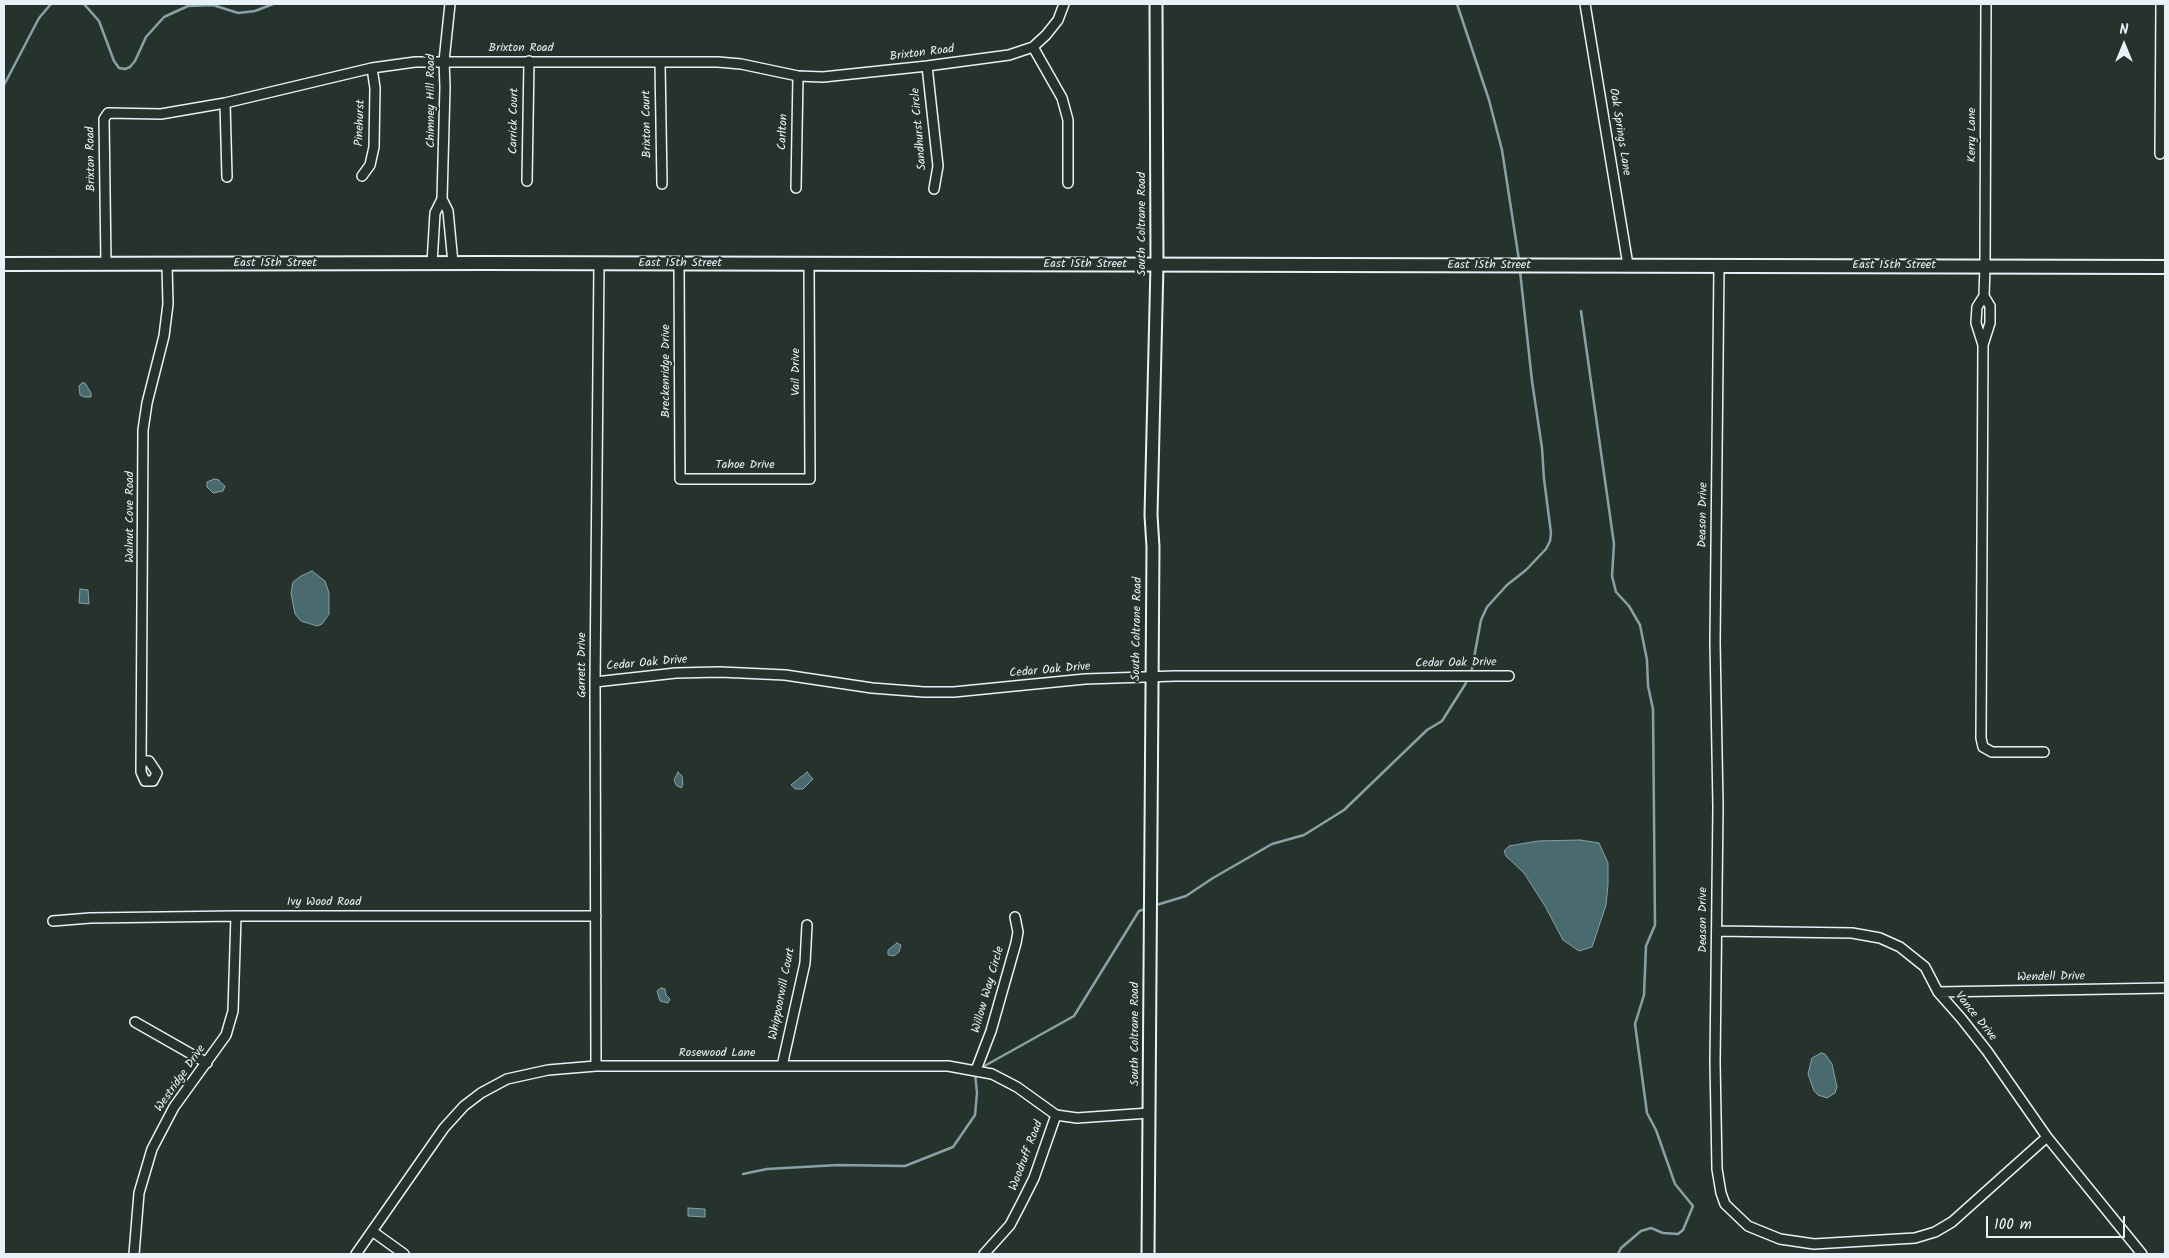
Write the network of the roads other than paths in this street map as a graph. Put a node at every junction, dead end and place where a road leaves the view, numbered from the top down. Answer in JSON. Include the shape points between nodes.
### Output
{"nodes":[{"id":1,"x":450,"y":4,"type":"edge"},
{"id":2,"x":1064,"y":4,"type":"edge"},
{"id":3,"x":1156,"y":4,"type":"edge"},
{"id":4,"x":1585,"y":4,"type":"edge"},
{"id":5,"x":1986,"y":4,"type":"edge"},
{"id":6,"x":2161,"y":4,"type":"edge"},
{"id":7,"x":1033,"y":47,"type":"junction"},
{"id":8,"x":444,"y":62,"type":"junction"},
{"id":9,"x":528,"y":62,"type":"junction"},
{"id":10,"x":660,"y":62,"type":"junction"},
{"id":11,"x":927,"y":66,"type":"junction"},
{"id":12,"x":372,"y":68,"type":"junction"},
{"id":13,"x":798,"y":76,"type":"junction"},
{"id":14,"x":225,"y":103,"type":"junction"},
{"id":15,"x":2160,"y":154,"type":"dead end"},
{"id":16,"x":362,"y":176,"type":"dead end"},
{"id":17,"x":227,"y":177,"type":"dead end"},
{"id":18,"x":527,"y":181,"type":"dead end"},
{"id":19,"x":1068,"y":183,"type":"dead end"},
{"id":20,"x":662,"y":184,"type":"dead end"},
{"id":21,"x":796,"y":188,"type":"dead end"},
{"id":22,"x":934,"y":189,"type":"dead end"},
{"id":23,"x":442,"y":199,"type":"junction"},
{"id":24,"x":432,"y":263,"type":"junction"},
{"id":25,"x":454,"y":263,"type":"junction"},
{"id":26,"x":4,"y":264,"type":"edge"},
{"id":27,"x":106,"y":264,"type":"junction"},
{"id":28,"x":599,"y":264,"type":"junction"},
{"id":29,"x":679,"y":264,"type":"junction"},
{"id":30,"x":1157,"y":264,"type":"junction"},
{"id":31,"x":167,"y":265,"type":"junction"},
{"id":32,"x":809,"y":265,"type":"junction"},
{"id":33,"x":1628,"y":265,"type":"junction"},
{"id":34,"x":1719,"y":266,"type":"junction"},
{"id":35,"x":1985,"y":266,"type":"junction"},
{"id":36,"x":2165,"y":267,"type":"edge"},
{"id":37,"x":1984,"y":296,"type":"junction"},
{"id":38,"x":1983,"y":344,"type":"junction"},
{"id":39,"x":680,"y":479,"type":"joint"},
{"id":40,"x":810,"y":479,"type":"joint"},
{"id":41,"x":1509,"y":676,"type":"dead end"},
{"id":42,"x":1151,"y":677,"type":"junction"},
{"id":43,"x":595,"y":682,"type":"junction"},
{"id":44,"x":2044,"y":752,"type":"dead end"},
{"id":45,"x":141,"y":761,"type":"junction"},
{"id":46,"x":236,"y":916,"type":"junction"},
{"id":47,"x":596,"y":916,"type":"junction"},
{"id":48,"x":1015,"y":917,"type":"dead end"},
{"id":49,"x":53,"y":921,"type":"dead end"},
{"id":50,"x":807,"y":925,"type":"dead end"},
{"id":51,"x":1717,"y":931,"type":"junction"},
{"id":52,"x":2165,"y":988,"type":"edge"},
{"id":53,"x":1938,"y":992,"type":"junction"},
{"id":54,"x":134,"y":1022,"type":"dead end"},
{"id":55,"x":207,"y":1063,"type":"junction"},
{"id":56,"x":596,"y":1066,"type":"junction"},
{"id":57,"x":782,"y":1066,"type":"junction"},
{"id":58,"x":979,"y":1070,"type":"junction"},
{"id":59,"x":1056,"y":1114,"type":"junction"},
{"id":60,"x":1149,"y":1114,"type":"junction"},
{"id":61,"x":2047,"y":1137,"type":"junction"},
{"id":62,"x":372,"y":1231,"type":"junction"},
{"id":63,"x":988,"y":1253,"type":"edge"},
{"id":64,"x":134,"y":1254,"type":"edge"},
{"id":65,"x":356,"y":1254,"type":"edge"},
{"id":66,"x":404,"y":1254,"type":"edge"},
{"id":67,"x":1148,"y":1254,"type":"edge"},
{"id":68,"x":2142,"y":1254,"type":"edge"}],
"edges":[{"from":1,"to":8,"type":"street","name":"Chimney Hill Road"},
{"from":2,"to":7,"type":"street","name":"Brixton Road","via":[[1058,20]]},
{"from":3,"to":30,"type":"main road","name":"South Coltrane Road"},
{"from":4,"to":33,"type":"street","name":"Oak Springs Lane"},
{"from":5,"to":35,"type":"street","name":"Kerry Lane"},
{"from":6,"to":15,"type":"street"},
{"from":7,"to":11,"type":"street","name":"Brixton Road","via":[[1009,55]]},
{"from":7,"to":19,"type":"street","via":[[1062,98],[1068,120]]},
{"from":8,"to":9,"type":"street","name":"Brixton Road"},
{"from":8,"to":12,"type":"street","name":"Brixton Road"},
{"from":8,"to":23,"type":"street","name":"Chimney Hill Road"},
{"from":9,"to":10,"type":"street","name":"Brixton Road"},
{"from":9,"to":18,"type":"street","name":"Carrick Court"},
{"from":10,"to":13,"type":"street","name":"Brixton Road","via":[[741,64]]},
{"from":10,"to":20,"type":"street","name":"Brixton Court"},
{"from":11,"to":13,"type":"street","name":"Brixton Road","via":[[823,77]]},
{"from":11,"to":22,"type":"street","name":"Sandhurst Circle","via":[[938,166]]},
{"from":12,"to":14,"type":"street","name":"Brixton Road"},
{"from":12,"to":16,"type":"street","name":"Pinehurst","via":[[374,147],[370,165]]},
{"from":13,"to":21,"type":"street","name":"Carlton"},
{"from":14,"to":17,"type":"street"},
{"from":14,"to":27,"type":"street","name":"Brixton Road","via":[[161,114],[108,113],[104,119]]},
{"from":23,"to":24,"type":"street","via":[[435,213]]},
{"from":23,"to":25,"type":"street","via":[[448,211]]},
{"from":24,"to":25,"type":"main road","name":"East 15th Street"},
{"from":24,"to":31,"type":"main road","name":"East 15th Street"},
{"from":25,"to":28,"type":"main road","name":"East 15th Street"},
{"from":26,"to":27,"type":"main road","name":"East 15th Street"},
{"from":27,"to":31,"type":"main road","name":"East 15th Street"},
{"from":28,"to":29,"type":"main road","name":"East 15th Street"},
{"from":28,"to":43,"type":"street","name":"Garrett Drive"},
{"from":29,"to":32,"type":"main road","name":"East 15th Street"},
{"from":29,"to":39,"type":"street","name":"Breckenridge Drive"},
{"from":30,"to":32,"type":"main road","name":"East 15th Street"},
{"from":30,"to":33,"type":"main road","name":"East 15th Street"},
{"from":30,"to":42,"type":"main road","name":"South Coltrane Road"},
{"from":31,"to":45,"type":"street","name":"Walnut Cove Road","via":[[168,304],[164,336],[143,430]]},
{"from":32,"to":40,"type":"street","name":"Vail Drive"},
{"from":33,"to":34,"type":"main road","name":"East 15th Street"},
{"from":34,"to":35,"type":"main road","name":"East 15th Street"},
{"from":34,"to":51,"type":"street","name":"Deason Drive"},
{"from":35,"to":36,"type":"main road","name":"East 15th Street"},
{"from":35,"to":37,"type":"street","name":"Kerry Lane"},
{"from":37,"to":38,"type":"street","via":[[1990,306],[1990,323]]},
{"from":37,"to":38,"type":"street","via":[[1977,307],[1976,323]]},
{"from":38,"to":44,"type":"street","via":[[1981,738],[1984,747],[1992,752]]},
{"from":39,"to":40,"type":"street","name":"Tahoe Drive"},
{"from":41,"to":42,"type":"street","name":"Cedar Oak Drive"},
{"from":42,"to":43,"type":"street","name":"Cedar Oak Drive","via":[[1085,679],[954,692],[906,691],[785,675],[720,672],[676,673]]},
{"from":42,"to":60,"type":"main road","name":"South Coltrane Road"},
{"from":43,"to":47,"type":"street","name":"Garrett Drive"},
{"from":45,"to":45,"type":"street","name":"Walnut Cove Road","via":[[145,782],[153,781],[157,773],[149,761]]},
{"from":46,"to":47,"type":"street","name":"Ivy Wood Road"},
{"from":46,"to":49,"type":"street","name":"Ivy Wood Road"},
{"from":46,"to":55,"type":"street","name":"Westridge Drive","via":[[233,1011],[226,1036]]},
{"from":47,"to":56,"type":"street","name":"Garrett Drive"},
{"from":48,"to":58,"type":"street","name":"Willow Way Circle","via":[[1016,944]]},
{"from":50,"to":57,"type":"street","name":"Whippoorwill Court","via":[[804,963]]},
{"from":51,"to":53,"type":"street","name":"Vance Drive","via":[[1852,933],[1880,938],[1900,947],[1925,967]]},
{"from":51,"to":61,"type":"street","name":"Deason Drive","via":[[1717,1169],[1725,1204],[1748,1226],[1780,1239],[1814,1244],[1915,1238],[1952,1222]]},
{"from":52,"to":53,"type":"street","name":"Wendell Drive"},
{"from":53,"to":61,"type":"street","name":"Vance Drive","via":[[1987,1051]]},
{"from":54,"to":55,"type":"street"},
{"from":55,"to":64,"type":"street","name":"Westridge Drive","via":[[174,1108],[152,1149],[138,1199]]},
{"from":56,"to":57,"type":"street","name":"Rosewood Lane"},
{"from":56,"to":62,"type":"street","name":"Rosewood Lane","via":[[548,1070],[507,1079],[464,1106],[444,1128]]},
{"from":57,"to":58,"type":"street","name":"Rosewood Lane","via":[[948,1066]]},
{"from":58,"to":59,"type":"street","name":"Rosewood Lane","via":[[1017,1087]]},
{"from":59,"to":60,"type":"street","name":"Rosewood Lane","via":[[1077,1118]]},
{"from":59,"to":63,"type":"street","name":"Woodruff Road","via":[[1034,1178],[1010,1225]]},
{"from":60,"to":67,"type":"main road","name":"South Coltrane Road"},
{"from":61,"to":68,"type":"street","name":"Vance Drive"},
{"from":62,"to":65,"type":"street","name":"Rosewood Lane"},
{"from":62,"to":66,"type":"street"}]}
